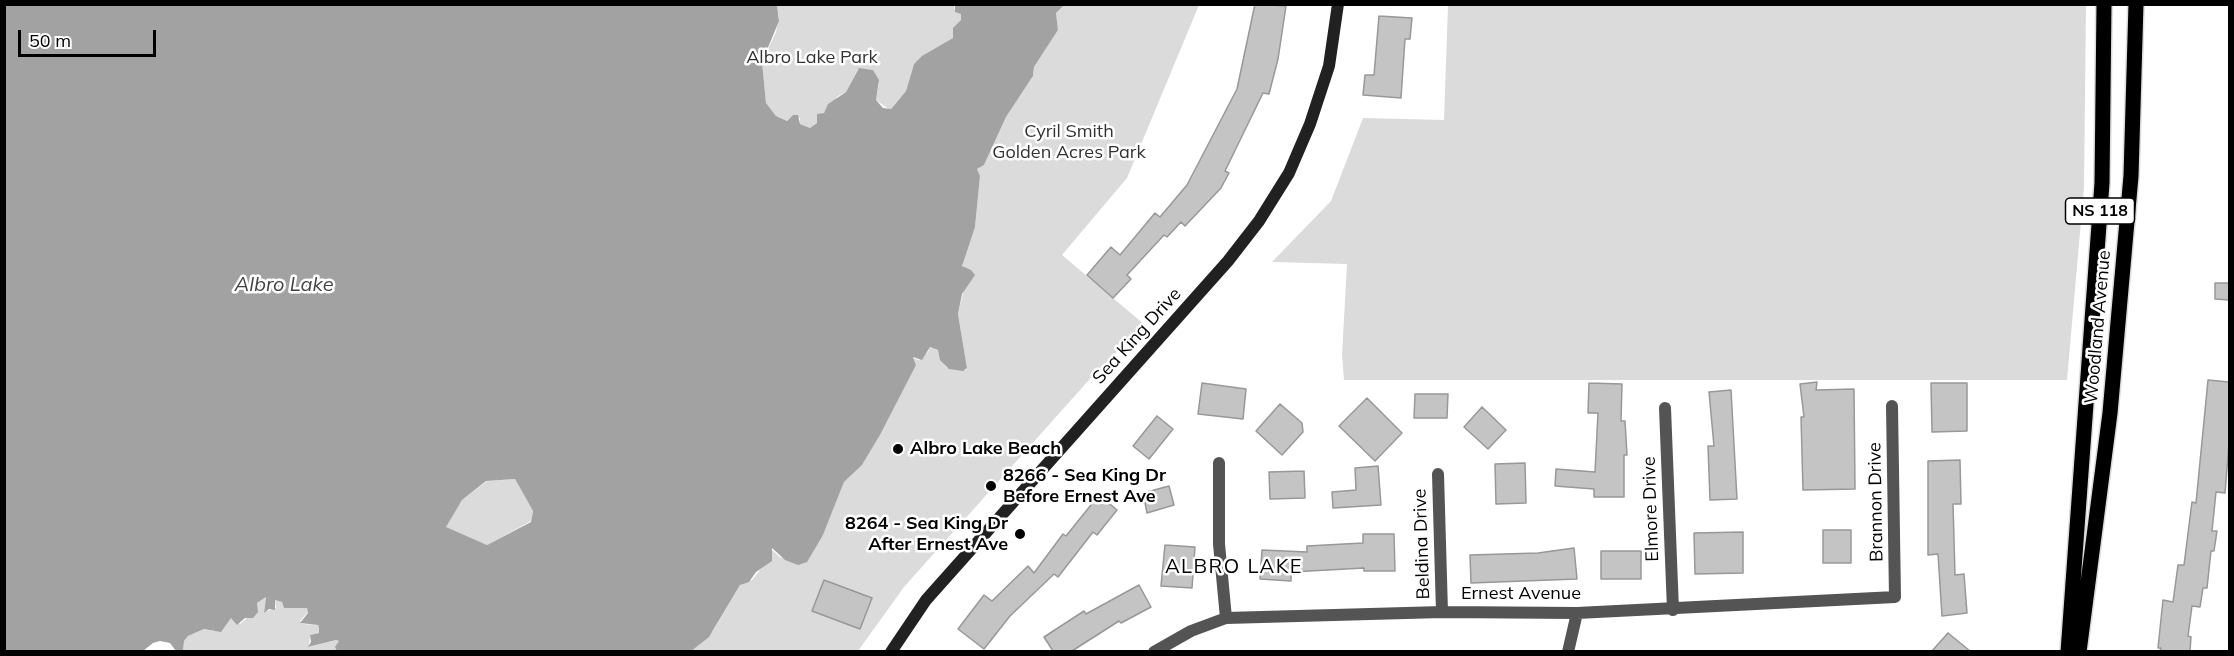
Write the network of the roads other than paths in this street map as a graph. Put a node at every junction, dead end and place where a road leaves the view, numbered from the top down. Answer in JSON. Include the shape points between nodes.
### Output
{"nodes":[{"id":1,"x":1338,"y":4,"type":"edge"},
{"id":2,"x":2104,"y":4,"type":"edge"},
{"id":3,"x":2136,"y":4,"type":"edge"},
{"id":4,"x":1892,"y":406,"type":"dead end"},
{"id":5,"x":1665,"y":408,"type":"dead end"},
{"id":6,"x":1219,"y":464,"type":"dead end"},
{"id":7,"x":1438,"y":474,"type":"dead end"},
{"id":8,"x":1895,"y":597,"type":"joint"},
{"id":9,"x":1673,"y":609,"type":"junction"},
{"id":10,"x":1442,"y":612,"type":"junction"},
{"id":11,"x":1577,"y":613,"type":"junction"},
{"id":12,"x":1226,"y":618,"type":"junction"},
{"id":13,"x":891,"y":651,"type":"edge"},
{"id":14,"x":1154,"y":651,"type":"edge"},
{"id":15,"x":1568,"y":651,"type":"edge"},
{"id":16,"x":2068,"y":651,"type":"edge"},
{"id":17,"x":2079,"y":651,"type":"edge"}],
"edges":[{"from":1,"to":13,"type":"street","name":"Sea King Drive","via":[[1329,66],[1310,124],[1289,172],[1259,221],[1213,278],[926,600]]},
{"from":2,"to":16,"type":"main road","name":"Woodland Avenue","number":"NS 118","via":[[2102,183]]},
{"from":3,"to":17,"type":"main road","name":"Woodland Avenue","number":"NS 118","via":[[2130,186],[2110,413]]},
{"from":4,"to":8,"type":"street","name":"Brannon Drive"},
{"from":5,"to":9,"type":"street","name":"Elmore Drive"},
{"from":6,"to":12,"type":"street","via":[[1219,544]]},
{"from":7,"to":10,"type":"street","name":"Beldina Drive"},
{"from":8,"to":9,"type":"street","name":"Ernest Avenue"},
{"from":9,"to":11,"type":"street","name":"Ernest Avenue"},
{"from":10,"to":11,"type":"street","name":"Ernest Avenue"},
{"from":10,"to":12,"type":"street","name":"Ernest Avenue"},
{"from":11,"to":15,"type":"street"},
{"from":12,"to":14,"type":"street","name":"Ernest Avenue"}]}
